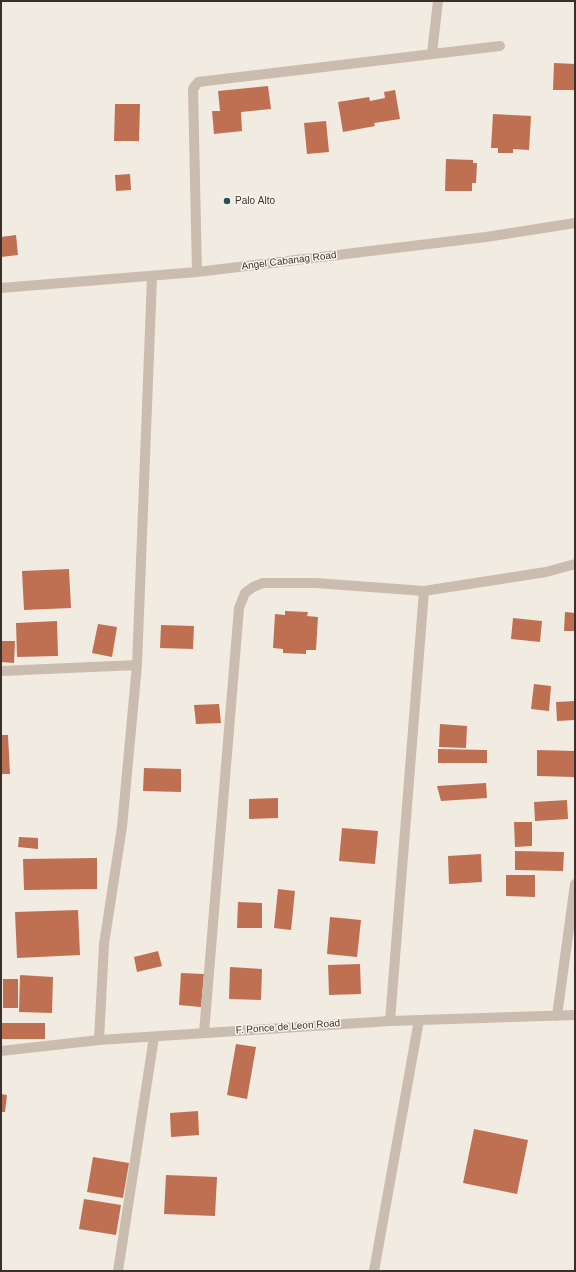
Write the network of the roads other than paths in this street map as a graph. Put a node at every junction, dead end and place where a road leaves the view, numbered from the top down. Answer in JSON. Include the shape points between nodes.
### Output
{"nodes":[{"id":1,"x":438,"y":1,"type":"edge"},
{"id":2,"x":500,"y":46,"type":"dead end"},
{"id":3,"x":432,"y":53,"type":"junction"},
{"id":4,"x":575,"y":223,"type":"edge"},
{"id":5,"x":197,"y":272,"type":"junction"},
{"id":6,"x":152,"y":277,"type":"junction"},
{"id":7,"x":1,"y":288,"type":"edge"},
{"id":8,"x":575,"y":564,"type":"edge"},
{"id":9,"x":424,"y":592,"type":"junction"},
{"id":10,"x":138,"y":665,"type":"junction"},
{"id":11,"x":1,"y":671,"type":"edge"},
{"id":12,"x":575,"y":884,"type":"edge"},
{"id":13,"x":575,"y":1015,"type":"edge"},
{"id":14,"x":557,"y":1016,"type":"junction"},
{"id":15,"x":419,"y":1020,"type":"junction"},
{"id":16,"x":390,"y":1021,"type":"junction"},
{"id":17,"x":204,"y":1033,"type":"junction"},
{"id":18,"x":154,"y":1037,"type":"junction"},
{"id":19,"x":99,"y":1040,"type":"junction"},
{"id":20,"x":1,"y":1051,"type":"edge"},
{"id":21,"x":118,"y":1271,"type":"edge"},
{"id":22,"x":374,"y":1271,"type":"edge"}],
"edges":[{"from":1,"to":3,"type":"street"},
{"from":2,"to":3,"type":"street"},
{"from":3,"to":5,"type":"street","via":[[198,82],[192,89]]},
{"from":4,"to":5,"type":"street","name":"Angel Cabanag Road","via":[[486,237]]},
{"from":5,"to":6,"type":"street","name":"Angel Cabanag Road"},
{"from":6,"to":7,"type":"street","name":"Angel Cabanag Road"},
{"from":6,"to":10,"type":"street"},
{"from":8,"to":9,"type":"street","via":[[546,572]]},
{"from":9,"to":16,"type":"street"},
{"from":9,"to":17,"type":"street","via":[[316,583],[263,583],[245,593],[239,608]]},
{"from":10,"to":11,"type":"street"},
{"from":10,"to":19,"type":"street","via":[[122,826],[104,944]]},
{"from":12,"to":14,"type":"street"},
{"from":13,"to":14,"type":"street","name":"F. Ponce de Leon Road"},
{"from":14,"to":15,"type":"street","name":"F. Ponce de Leon Road"},
{"from":15,"to":16,"type":"street","name":"F. Ponce de Leon Road"},
{"from":15,"to":22,"type":"street"},
{"from":16,"to":17,"type":"street","name":"F. Ponce de Leon Road"},
{"from":17,"to":18,"type":"street","name":"F. Ponce de Leon Road"},
{"from":18,"to":19,"type":"street","name":"F. Ponce de Leon Road"},
{"from":18,"to":21,"type":"street"},
{"from":19,"to":20,"type":"street","name":"F. Ponce de Leon Road"}]}
